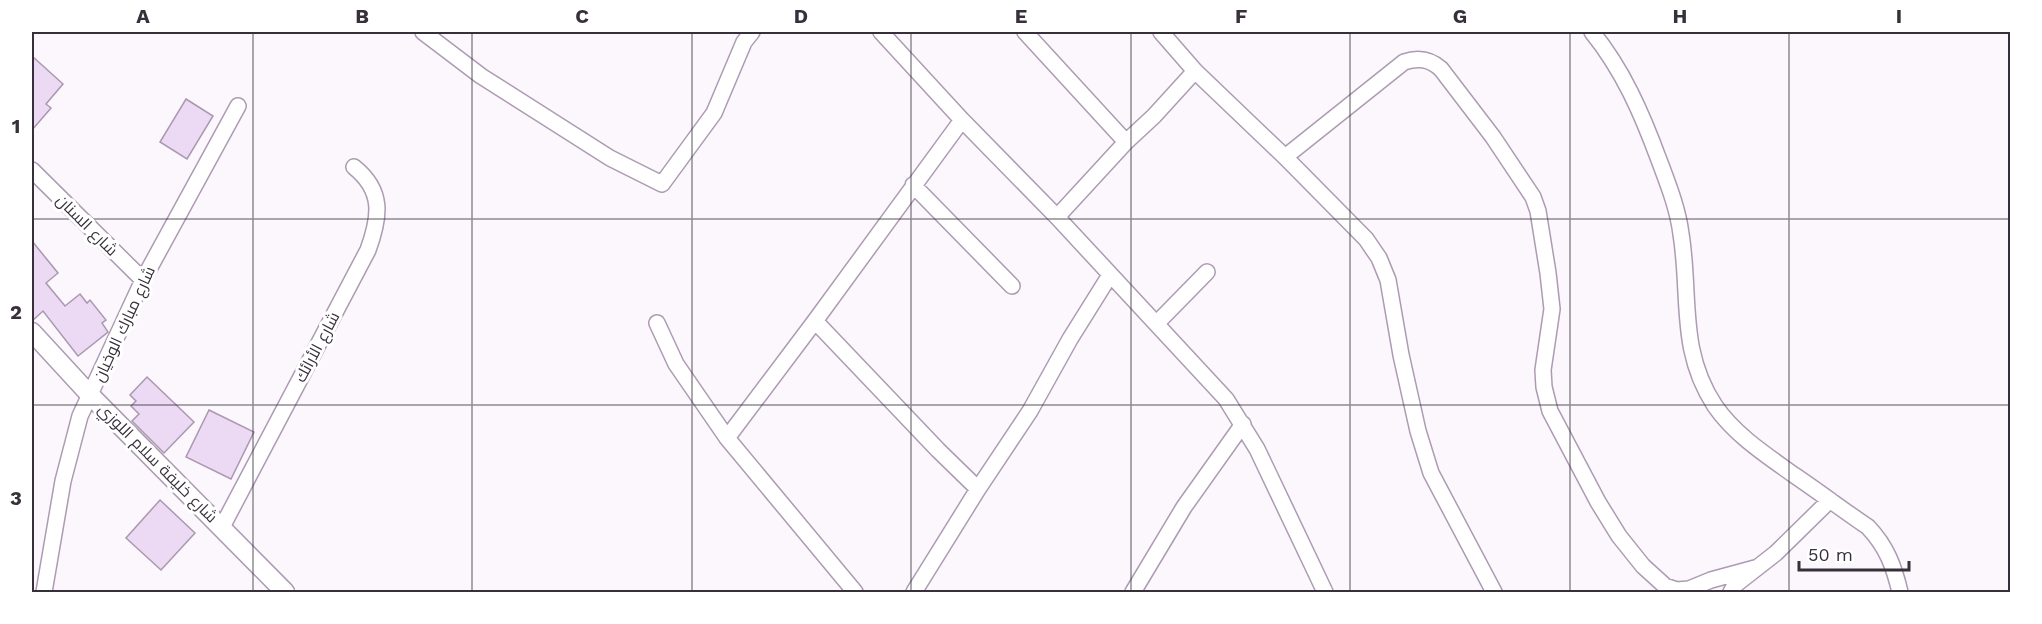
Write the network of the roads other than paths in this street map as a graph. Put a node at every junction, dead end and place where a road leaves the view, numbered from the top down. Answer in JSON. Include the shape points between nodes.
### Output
{"nodes":[{"id":1,"x":423,"y":32,"type":"edge"},
{"id":2,"x":752,"y":32,"type":"edge"},
{"id":3,"x":881,"y":32,"type":"edge"},
{"id":4,"x":1025,"y":32,"type":"edge"},
{"id":5,"x":1161,"y":32,"type":"edge"},
{"id":6,"x":1592,"y":32,"type":"edge"},
{"id":7,"x":1195,"y":71,"type":"junction"},
{"id":8,"x":238,"y":106,"type":"dead end"},
{"id":9,"x":962,"y":120,"type":"junction"},
{"id":10,"x":1126,"y":142,"type":"junction"},
{"id":11,"x":1285,"y":157,"type":"junction"},
{"id":12,"x":354,"y":167,"type":"dead end"},
{"id":13,"x":32,"y":170,"type":"edge"},
{"id":14,"x":913,"y":185,"type":"junction"},
{"id":15,"x":1058,"y":217,"type":"junction"},
{"id":16,"x":1207,"y":272,"type":"dead end"},
{"id":17,"x":1110,"y":275,"type":"junction"},
{"id":18,"x":143,"y":280,"type":"junction"},
{"id":19,"x":1012,"y":286,"type":"dead end"},
{"id":20,"x":815,"y":321,"type":"junction"},
{"id":21,"x":657,"y":323,"type":"dead end"},
{"id":22,"x":1156,"y":324,"type":"junction"},
{"id":23,"x":32,"y":332,"type":"edge"},
{"id":24,"x":90,"y":395,"type":"junction"},
{"id":25,"x":1243,"y":424,"type":"junction"},
{"id":26,"x":727,"y":438,"type":"junction"},
{"id":27,"x":978,"y":489,"type":"junction"},
{"id":28,"x":1830,"y":500,"type":"junction"},
{"id":29,"x":222,"y":527,"type":"junction"},
{"id":30,"x":1755,"y":568,"type":"junction"},
{"id":31,"x":47,"y":591,"type":"edge"},
{"id":32,"x":285,"y":592,"type":"edge"},
{"id":33,"x":855,"y":592,"type":"edge"},
{"id":34,"x":914,"y":592,"type":"edge"},
{"id":35,"x":1134,"y":592,"type":"edge"},
{"id":36,"x":1325,"y":592,"type":"edge"},
{"id":37,"x":1494,"y":592,"type":"edge"},
{"id":38,"x":1731,"y":592,"type":"edge"},
{"id":39,"x":1900,"y":592,"type":"edge"}],
"edges":[{"from":1,"to":2,"type":"street","via":[[481,76],[610,158],[662,184],[714,113]]},
{"from":3,"to":9,"type":"street"},
{"from":4,"to":10,"type":"street"},
{"from":5,"to":7,"type":"street"},
{"from":6,"to":28,"type":"street","via":[[1625,80],[1669,186],[1681,234],[1688,339],[1698,373],[1716,406],[1736,430]]},
{"from":7,"to":10,"type":"street"},
{"from":7,"to":11,"type":"street"},
{"from":8,"to":18,"type":"street","name":"شارع مبارك الوخيان"},
{"from":9,"to":14,"type":"street"},
{"from":9,"to":15,"type":"street"},
{"from":10,"to":15,"type":"street"},
{"from":11,"to":30,"type":"street","via":[[1404,62],[1420,59],[1435,63],[1493,137],[1533,197],[1552,309],[1544,387],[1550,411],[1598,502],[1643,566],[1665,586],[1689,590]]},
{"from":11,"to":37,"type":"street","via":[[1379,258],[1431,473]]},
{"from":12,"to":29,"type":"street","name":"شارع الأرائك","via":[[368,181],[378,205],[368,250]]},
{"from":13,"to":18,"type":"street","name":"شارع السنان"},
{"from":14,"to":19,"type":"street"},
{"from":14,"to":20,"type":"street"},
{"from":15,"to":17,"type":"street"},
{"from":16,"to":22,"type":"street"},
{"from":17,"to":22,"type":"street"},
{"from":17,"to":27,"type":"street","via":[[1030,411]]},
{"from":18,"to":24,"type":"street","name":"شارع مبارك الوخيان"},
{"from":20,"to":26,"type":"street"},
{"from":20,"to":27,"type":"street"},
{"from":21,"to":26,"type":"street","via":[[676,364]]},
{"from":22,"to":25,"type":"street","via":[[1227,399]]},
{"from":23,"to":24,"type":"street","name":"شارع خليفة سلام اللوزي"},
{"from":24,"to":29,"type":"street","name":"شارع خليفة سلام اللوزي"},
{"from":24,"to":31,"type":"street","name":"شارع مبارك الوخيان","via":[[80,416],[63,481]]},
{"from":25,"to":35,"type":"street","via":[[1184,507]]},
{"from":25,"to":36,"type":"street"},
{"from":26,"to":33,"type":"street"},
{"from":27,"to":34,"type":"street"},
{"from":28,"to":30,"type":"street"},
{"from":28,"to":39,"type":"street","via":[[1881,540]]},
{"from":29,"to":32,"type":"street","name":"شارع خليفة سلام اللوزي"},
{"from":30,"to":38,"type":"street"}]}
